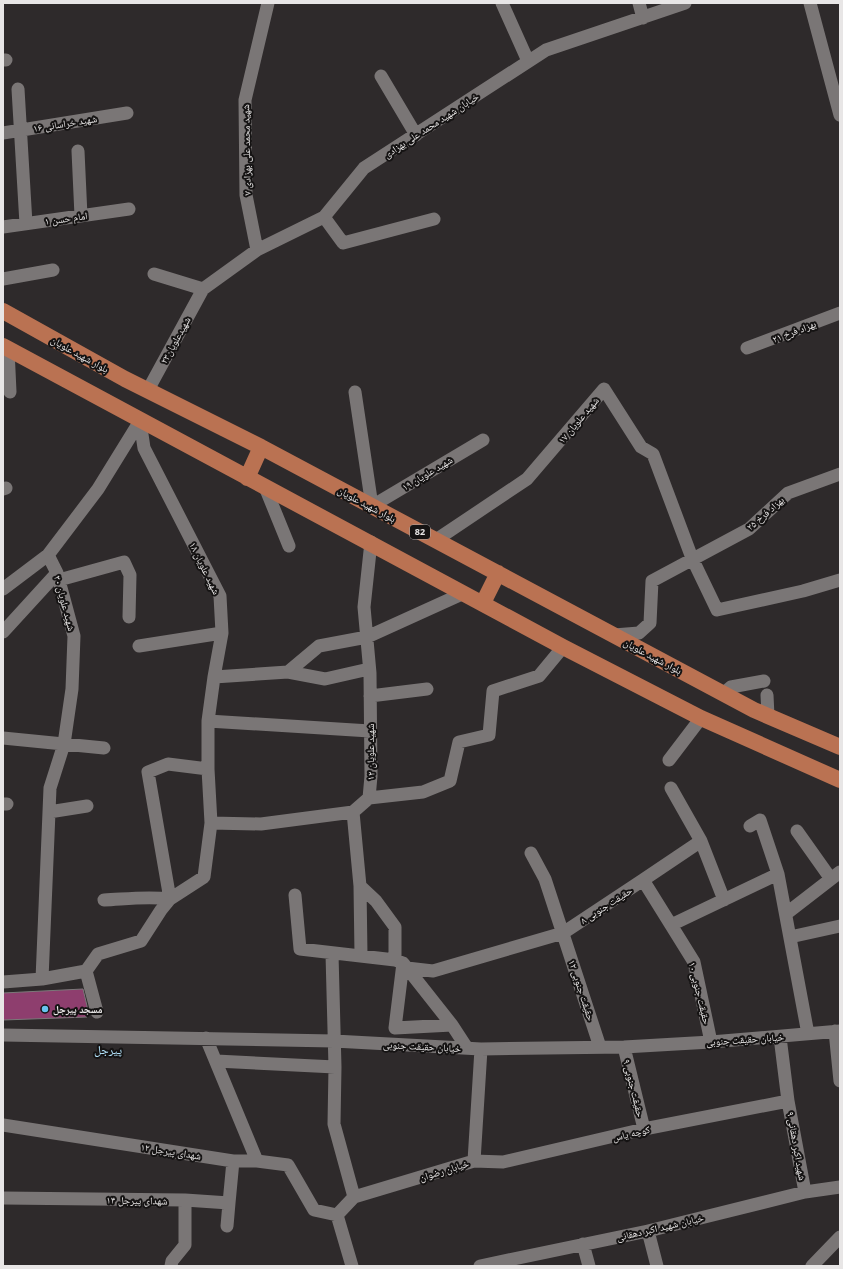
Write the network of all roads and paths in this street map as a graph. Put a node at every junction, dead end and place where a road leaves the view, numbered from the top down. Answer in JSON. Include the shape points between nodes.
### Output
{"nodes":[{"id":1,"x":268,"y":3,"type":"edge"},
{"id":2,"x":502,"y":3,"type":"edge"},
{"id":3,"x":639,"y":3,"type":"edge"},
{"id":4,"x":685,"y":3,"type":"edge"},
{"id":5,"x":810,"y":3,"type":"edge"},
{"id":6,"x":643,"y":18,"type":"junction"},
{"id":7,"x":528,"y":61,"type":"junction"},
{"id":8,"x":381,"y":76,"type":"dead end"},
{"id":9,"x":18,"y":89,"type":"dead end"},
{"id":10,"x":127,"y":113,"type":"dead end"},
{"id":11,"x":840,"y":115,"type":"edge"},
{"id":12,"x":20,"y":130,"type":"junction"},
{"id":13,"x":3,"y":133,"type":"edge"},
{"id":14,"x":416,"y":135,"type":"junction"},
{"id":15,"x":78,"y":151,"type":"dead end"},
{"id":16,"x":129,"y":209,"type":"dead end"},
{"id":17,"x":81,"y":216,"type":"junction"},
{"id":18,"x":324,"y":217,"type":"junction"},
{"id":19,"x":434,"y":218,"type":"dead end"},
{"id":20,"x":26,"y":224,"type":"junction"},
{"id":21,"x":3,"y":227,"type":"edge"},
{"id":22,"x":257,"y":250,"type":"junction"},
{"id":23,"x":53,"y":270,"type":"dead end"},
{"id":24,"x":154,"y":274,"type":"dead end"},
{"id":25,"x":3,"y":279,"type":"edge"},
{"id":26,"x":203,"y":289,"type":"junction"},
{"id":27,"x":3,"y":311,"type":"edge"},
{"id":28,"x":840,"y":313,"type":"edge"},
{"id":29,"x":5,"y":348,"type":"edge"},
{"id":30,"x":747,"y":348,"type":"dead end"},
{"id":31,"x":148,"y":390,"type":"junction"},
{"id":32,"x":10,"y":392,"type":"dead end"},
{"id":33,"x":355,"y":392,"type":"dead end"},
{"id":34,"x":140,"y":421,"type":"junction"},
{"id":35,"x":483,"y":440,"type":"dead end"},
{"id":36,"x":261,"y":447,"type":"junction"},
{"id":37,"x":840,"y":474,"type":"edge"},
{"id":38,"x":247,"y":478,"type":"junction"},
{"id":39,"x":266,"y":487,"type":"junction"},
{"id":40,"x":372,"y":506,"type":"junction"},
{"id":41,"x":436,"y":540,"type":"junction"},
{"id":42,"x":371,"y":542,"type":"junction"},
{"id":43,"x":288,"y":546,"type":"dead end"},
{"id":44,"x":48,"y":555,"type":"junction"},
{"id":45,"x":692,"y":558,"type":"junction"},
{"id":46,"x":498,"y":573,"type":"junction"},
{"id":47,"x":58,"y":576,"type":"junction"},
{"id":48,"x":840,"y":580,"type":"edge"},
{"id":49,"x":4,"y":584,"type":"edge"},
{"id":50,"x":464,"y":593,"type":"junction"},
{"id":51,"x":484,"y":603,"type":"junction"},
{"id":52,"x":129,"y":617,"type":"dead end"},
{"id":53,"x":3,"y":632,"type":"edge"},
{"id":54,"x":222,"y":633,"type":"junction"},
{"id":55,"x":614,"y":635,"type":"junction"},
{"id":56,"x":366,"y":637,"type":"junction"},
{"id":57,"x":139,"y":646,"type":"dead end"},
{"id":58,"x":563,"y":646,"type":"junction"},
{"id":59,"x":369,"y":669,"type":"junction"},
{"id":60,"x":288,"y":672,"type":"junction"},
{"id":61,"x":214,"y":677,"type":"junction"},
{"id":62,"x":764,"y":681,"type":"dead end"},
{"id":63,"x":427,"y":689,"type":"dead end"},
{"id":64,"x":723,"y":694,"type":"junction"},
{"id":65,"x":767,"y":695,"type":"dead end"},
{"id":66,"x":370,"y":696,"type":"junction"},
{"id":67,"x":768,"y":716,"type":"junction"},
{"id":68,"x":701,"y":718,"type":"junction"},
{"id":69,"x":208,"y":721,"type":"junction"},
{"id":70,"x":370,"y":731,"type":"junction"},
{"id":71,"x":3,"y":738,"type":"edge"},
{"id":72,"x":64,"y":744,"type":"junction"},
{"id":73,"x":840,"y":747,"type":"edge"},
{"id":74,"x":104,"y":748,"type":"dead end"},
{"id":75,"x":669,"y":760,"type":"dead end"},
{"id":76,"x":208,"y":770,"type":"junction"},
{"id":77,"x":840,"y":780,"type":"edge"},
{"id":78,"x":671,"y":788,"type":"dead end"},
{"id":79,"x":369,"y":798,"type":"junction"},
{"id":80,"x":87,"y":806,"type":"dead end"},
{"id":81,"x":49,"y":812,"type":"junction"},
{"id":82,"x":353,"y":812,"type":"junction"},
{"id":83,"x":211,"y":823,"type":"junction"},
{"id":84,"x":750,"y":826,"type":"dead end"},
{"id":85,"x":797,"y":831,"type":"dead end"},
{"id":86,"x":701,"y":841,"type":"junction"},
{"id":87,"x":531,"y":853,"type":"dead end"},
{"id":88,"x":778,"y":874,"type":"junction"},
{"id":89,"x":836,"y":876,"type":"edge"},
{"id":90,"x":643,"y":880,"type":"junction"},
{"id":91,"x":360,"y":886,"type":"junction"},
{"id":92,"x":295,"y":895,"type":"dead end"},
{"id":93,"x":170,"y":899,"type":"junction"},
{"id":94,"x":104,"y":900,"type":"dead end"},
{"id":95,"x":724,"y":900,"type":"junction"},
{"id":96,"x":787,"y":914,"type":"junction"},
{"id":97,"x":672,"y":925,"type":"junction"},
{"id":98,"x":840,"y":926,"type":"edge"},
{"id":99,"x":563,"y":933,"type":"junction"},
{"id":100,"x":790,"y":937,"type":"junction"},
{"id":101,"x":332,"y":954,"type":"junction"},
{"id":102,"x":361,"y":955,"type":"junction"},
{"id":103,"x":402,"y":963,"type":"junction"},
{"id":104,"x":86,"y":971,"type":"junction"},
{"id":105,"x":42,"y":979,"type":"junction"},
{"id":106,"x":3,"y":982,"type":"edge"},
{"id":107,"x":97,"y":1012,"type":"dead end"},
{"id":108,"x":452,"y":1025,"type":"junction"},
{"id":109,"x":838,"y":1031,"type":"edge"},
{"id":110,"x":808,"y":1034,"type":"junction"},
{"id":111,"x":3,"y":1035,"type":"edge"},
{"id":112,"x":780,"y":1037,"type":"junction"},
{"id":113,"x":206,"y":1038,"type":"junction"},
{"id":114,"x":334,"y":1041,"type":"junction"},
{"id":115,"x":711,"y":1042,"type":"junction"},
{"id":116,"x":600,"y":1047,"type":"junction"},
{"id":117,"x":624,"y":1047,"type":"junction"},
{"id":118,"x":467,"y":1048,"type":"junction"},
{"id":119,"x":481,"y":1049,"type":"junction"},
{"id":120,"x":216,"y":1061,"type":"junction"},
{"id":121,"x":335,"y":1067,"type":"junction"},
{"id":122,"x":840,"y":1081,"type":"edge"},
{"id":123,"x":788,"y":1101,"type":"junction"},
{"id":124,"x":3,"y":1125,"type":"edge"},
{"id":125,"x":644,"y":1130,"type":"junction"},
{"id":126,"x":233,"y":1161,"type":"junction"},
{"id":127,"x":257,"y":1161,"type":"junction"},
{"id":128,"x":474,"y":1161,"type":"junction"},
{"id":129,"x":840,"y":1187,"type":"edge"},
{"id":130,"x":805,"y":1192,"type":"junction"},
{"id":131,"x":354,"y":1197,"type":"junction"},
{"id":132,"x":3,"y":1198,"type":"edge"},
{"id":133,"x":185,"y":1200,"type":"junction"},
{"id":134,"x":229,"y":1203,"type":"junction"},
{"id":135,"x":337,"y":1215,"type":"junction"},
{"id":136,"x":227,"y":1226,"type":"dead end"},
{"id":137,"x":648,"y":1231,"type":"junction"},
{"id":138,"x":840,"y":1237,"type":"edge"},
{"id":139,"x":583,"y":1244,"type":"junction"},
{"id":140,"x":171,"y":1266,"type":"edge"},
{"id":141,"x":352,"y":1266,"type":"edge"},
{"id":142,"x":480,"y":1266,"type":"edge"},
{"id":143,"x":589,"y":1266,"type":"edge"},
{"id":144,"x":658,"y":1266,"type":"edge"},
{"id":145,"x":812,"y":1266,"type":"edge"}],
"edges":[{"from":1,"to":22,"type":"street","name":"شهید محمد علی بهزادی ۷","via":[[245,100],[246,195]]},
{"from":2,"to":7,"type":"street"},
{"from":3,"to":6,"type":"street"},
{"from":4,"to":6,"type":"street","name":"خیابان شهید محمد علی بهزادی"},
{"from":5,"to":11,"type":"street"},
{"from":6,"to":7,"type":"street","name":"خیابان شهید محمد علی بهزادی","via":[[546,50]]},
{"from":7,"to":14,"type":"street","name":"خیابان شهید محمد علی بهزادی"},
{"from":8,"to":14,"type":"street"},
{"from":9,"to":12,"type":"street"},
{"from":10,"to":12,"type":"street","name":"شهید خراسانی ۱۶"},
{"from":12,"to":13,"type":"street","name":"شهید خراسانی ۱۶"},
{"from":12,"to":20,"type":"street"},
{"from":14,"to":18,"type":"street","name":"خیابان شهید محمد علی بهزادی","via":[[364,168]]},
{"from":15,"to":17,"type":"street"},
{"from":16,"to":17,"type":"street","name":"امام حسن ۱"},
{"from":17,"to":20,"type":"street","name":"امام حسن ۱"},
{"from":18,"to":19,"type":"street","via":[[343,243]]},
{"from":18,"to":22,"type":"street","name":"خیابان شهید محمد علی بهزادی"},
{"from":20,"to":21,"type":"street","name":"امام حسن ۱"},
{"from":22,"to":26,"type":"street","name":"خیابان شهید محمد علی بهزادی"},
{"from":23,"to":25,"type":"street"},
{"from":24,"to":26,"type":"street"},
{"from":26,"to":31,"type":"street","name":"شهیدعلویان۲۳"},
{"from":27,"to":31,"type":"main road","name":"بلوار شهید علویان","number":"82"},
{"from":28,"to":30,"type":"street","name":"بهزاد فرخ ۲۱"},
{"from":29,"to":32,"type":"street"},
{"from":29,"to":34,"type":"main road"},
{"from":31,"to":36,"type":"main road","name":"بلوار شهید علویان","number":"82"},
{"from":33,"to":40,"type":"street"},
{"from":34,"to":38,"type":"main road"},
{"from":34,"to":44,"type":"street","via":[[98,489]]},
{"from":34,"to":54,"type":"street","name":"شهید علویان ۱۸","via":[[144,448],[220,596]]},
{"from":35,"to":40,"type":"street","name":"شهید علویان ۱۹"},
{"from":36,"to":38,"type":"main road"},
{"from":36,"to":40,"type":"main road","name":"بلوار شهید علویان","number":"82"},
{"from":37,"to":45,"type":"street","name":"بهزاد فرخ ۲۵","via":[[788,493],[749,529]]},
{"from":38,"to":39,"type":"main road"},
{"from":39,"to":42,"type":"main road"},
{"from":39,"to":43,"type":"street"},
{"from":40,"to":41,"type":"main road","name":"بلوار شهید علویان","number":"82"},
{"from":41,"to":45,"type":"street","name":"شهید علویان ۱۷","via":[[527,479],[604,389],[641,447],[653,454]]},
{"from":41,"to":46,"type":"main road","name":"بلوار شهید علویان","number":"82"},
{"from":42,"to":50,"type":"main road"},
{"from":42,"to":56,"type":"street","name":"شهید علویان ۱۲","via":[[364,607]]},
{"from":44,"to":47,"type":"street","name":"شهید علویان ۲۰"},
{"from":44,"to":49,"type":"street"},
{"from":45,"to":48,"type":"street","via":[[717,610]]},
{"from":45,"to":55,"type":"street","name":"بهزاد فرخ ۲۵","via":[[652,580],[650,623],[639,633]]},
{"from":46,"to":51,"type":"main road"},
{"from":46,"to":55,"type":"main road","name":"بلوار شهید علویان","number":"82"},
{"from":47,"to":52,"type":"street","via":[[124,562],[130,575]]},
{"from":47,"to":53,"type":"street"},
{"from":47,"to":72,"type":"street","name":"شهید علویان ۲۰","via":[[74,636],[72,689]]},
{"from":50,"to":51,"type":"main road"},
{"from":50,"to":56,"type":"street"},
{"from":51,"to":58,"type":"main road"},
{"from":54,"to":57,"type":"street"},
{"from":54,"to":61,"type":"street","name":"شهید علویان ۱۸"},
{"from":55,"to":64,"type":"main road","name":"بلوار شهید علویان","number":"82"},
{"from":56,"to":59,"type":"street","name":"شهید علویان ۱۲"},
{"from":56,"to":60,"type":"street","via":[[319,646]]},
{"from":58,"to":68,"type":"main road"},
{"from":58,"to":79,"type":"street","via":[[539,676],[493,691],[489,735],[459,742],[450,781],[424,792]]},
{"from":59,"to":60,"type":"street","via":[[325,679]]},
{"from":59,"to":66,"type":"street","name":"شهید علویان ۱۲"},
{"from":60,"to":61,"type":"street"},
{"from":61,"to":69,"type":"street","name":"شهید علویان ۱۸"},
{"from":62,"to":64,"type":"street","via":[[731,687]]},
{"from":63,"to":66,"type":"street"},
{"from":64,"to":67,"type":"main road","name":"بلوار شهید علویان","number":"82"},
{"from":65,"to":67,"type":"street"},
{"from":66,"to":70,"type":"street","name":"شهید علویان ۱۲"},
{"from":67,"to":73,"type":"main road","name":"بلوار شهید علویان","number":"82"},
{"from":68,"to":75,"type":"street"},
{"from":68,"to":77,"type":"main road"},
{"from":69,"to":70,"type":"street"},
{"from":69,"to":76,"type":"street","name":"شهید علویان ۱۸"},
{"from":70,"to":79,"type":"street","name":"شهید علویان ۱۲"},
{"from":71,"to":72,"type":"street"},
{"from":72,"to":74,"type":"street"},
{"from":72,"to":81,"type":"street","name":"شهید علویان ۲۰","via":[[50,788]]},
{"from":76,"to":83,"type":"street","name":"شهید علویان ۱۸"},
{"from":76,"to":93,"type":"street","via":[[168,764],[148,772]]},
{"from":78,"to":86,"type":"street"},
{"from":79,"to":82,"type":"street"},
{"from":80,"to":81,"type":"street"},
{"from":81,"to":105,"type":"street","name":"شهید علویان ۲۰"},
{"from":82,"to":83,"type":"street","via":[[261,824]]},
{"from":82,"to":91,"type":"street"},
{"from":83,"to":93,"type":"street","name":"شهید علویان ۱۸","via":[[204,877]]},
{"from":84,"to":88,"type":"street","via":[[760,820]]},
{"from":85,"to":89,"type":"street"},
{"from":86,"to":90,"type":"street","name":"حقیقت جنوبی ۸"},
{"from":86,"to":95,"type":"street"},
{"from":87,"to":99,"type":"street","name":"حقیقت جنوبی ۱۲","via":[[545,880]]},
{"from":88,"to":95,"type":"street"},
{"from":88,"to":96,"type":"street"},
{"from":89,"to":96,"type":"street"},
{"from":90,"to":97,"type":"street"},
{"from":90,"to":99,"type":"street","name":"حقیقت جنوبی ۸"},
{"from":91,"to":102,"type":"street"},
{"from":91,"to":103,"type":"street","via":[[376,901],[395,927]]},
{"from":92,"to":101,"type":"street","name":"حقیقت جنوبی ۸","via":[[300,949]]},
{"from":93,"to":94,"type":"street","via":[[153,896]]},
{"from":93,"to":104,"type":"street","name":"شهید علویان ۱۸","via":[[141,940],[98,954]]},
{"from":95,"to":97,"type":"street"},
{"from":96,"to":100,"type":"street"},
{"from":97,"to":115,"type":"street","name":"حقیقت جنوبی ۱۰","via":[[694,962]]},
{"from":98,"to":100,"type":"street"},
{"from":99,"to":103,"type":"street","name":"حقیقت جنوبی ۸","via":[[433,971]]},
{"from":99,"to":116,"type":"street","name":"حقیقت جنوبی ۱۲"},
{"from":100,"to":110,"type":"street"},
{"from":101,"to":102,"type":"street","name":"حقیقت جنوبی ۸"},
{"from":101,"to":114,"type":"street"},
{"from":102,"to":103,"type":"street","name":"حقیقت جنوبی ۸"},
{"from":103,"to":108,"type":"street"},
{"from":103,"to":108,"type":"street","via":[[395,1028]]},
{"from":104,"to":105,"type":"street"},
{"from":104,"to":107,"type":"street"},
{"from":105,"to":106,"type":"street"},
{"from":108,"to":118,"type":"street"},
{"from":109,"to":110,"type":"street","name":"خیابان حقیقت جنوبی"},
{"from":109,"to":122,"type":"street"},
{"from":110,"to":112,"type":"street","name":"خیابان حقیقت جنوبی"},
{"from":111,"to":113,"type":"street","name":"خیابان حقیقت جنوبی"},
{"from":112,"to":115,"type":"street","name":"خیابان حقیقت جنوبی"},
{"from":112,"to":123,"type":"street","name":"شهید اکبر دهقانی ۹"},
{"from":113,"to":114,"type":"street","name":"خیابان حقیقت جنوبی"},
{"from":113,"to":120,"type":"street"},
{"from":114,"to":118,"type":"street","name":"خیابان حقیقت جنوبی"},
{"from":114,"to":121,"type":"street"},
{"from":115,"to":117,"type":"street","name":"خیابان حقیقت جنوبی"},
{"from":116,"to":117,"type":"street","name":"خیابان حقیقت جنوبی"},
{"from":116,"to":119,"type":"street","name":"خیابان حقیقت جنوبی"},
{"from":117,"to":125,"type":"street","name":"حقیقت جنوبی ۹"},
{"from":118,"to":119,"type":"street","name":"خیابان حقیقت جنوبی"},
{"from":119,"to":128,"type":"street","name":"خیابان رضوان"},
{"from":120,"to":121,"type":"street"},
{"from":120,"to":127,"type":"street"},
{"from":121,"to":131,"type":"street","via":[[334,1124]]},
{"from":123,"to":125,"type":"street","name":"کوچه یاس"},
{"from":123,"to":130,"type":"street","name":"شهید اکبر دهقانی ۹"},
{"from":124,"to":126,"type":"street","name":"شهدای پیرجل ۱۲"},
{"from":125,"to":128,"type":"street","name":"کوچه یاس","via":[[503,1162]]},
{"from":126,"to":127,"type":"street","name":"شهدای پیرجل ۱۲"},
{"from":126,"to":134,"type":"street"},
{"from":127,"to":135,"type":"street","name":"شهدای پیرجل ۱۲","via":[[288,1165],[314,1210]]},
{"from":128,"to":131,"type":"street","name":"خیابان رضوان"},
{"from":129,"to":130,"type":"street","name":"خیابان شهید اکبر دهقانی"},
{"from":130,"to":137,"type":"street","name":"خیابان شهید اکبر دهقانی"},
{"from":131,"to":135,"type":"street","name":"خیابان رضوان"},
{"from":132,"to":133,"type":"street","name":"شهدای پیرجل ۱۴"},
{"from":133,"to":134,"type":"street","name":"شهدای پیرجل ۱۴"},
{"from":133,"to":140,"type":"street","via":[[185,1245]]},
{"from":134,"to":136,"type":"street"},
{"from":135,"to":141,"type":"street"},
{"from":137,"to":139,"type":"street","name":"خیابان شهید اکبر دهقانی"},
{"from":137,"to":144,"type":"street"},
{"from":138,"to":145,"type":"street"},
{"from":139,"to":142,"type":"street","name":"خیابان شهید اکبر دهقانی"},
{"from":139,"to":143,"type":"street"}]}
